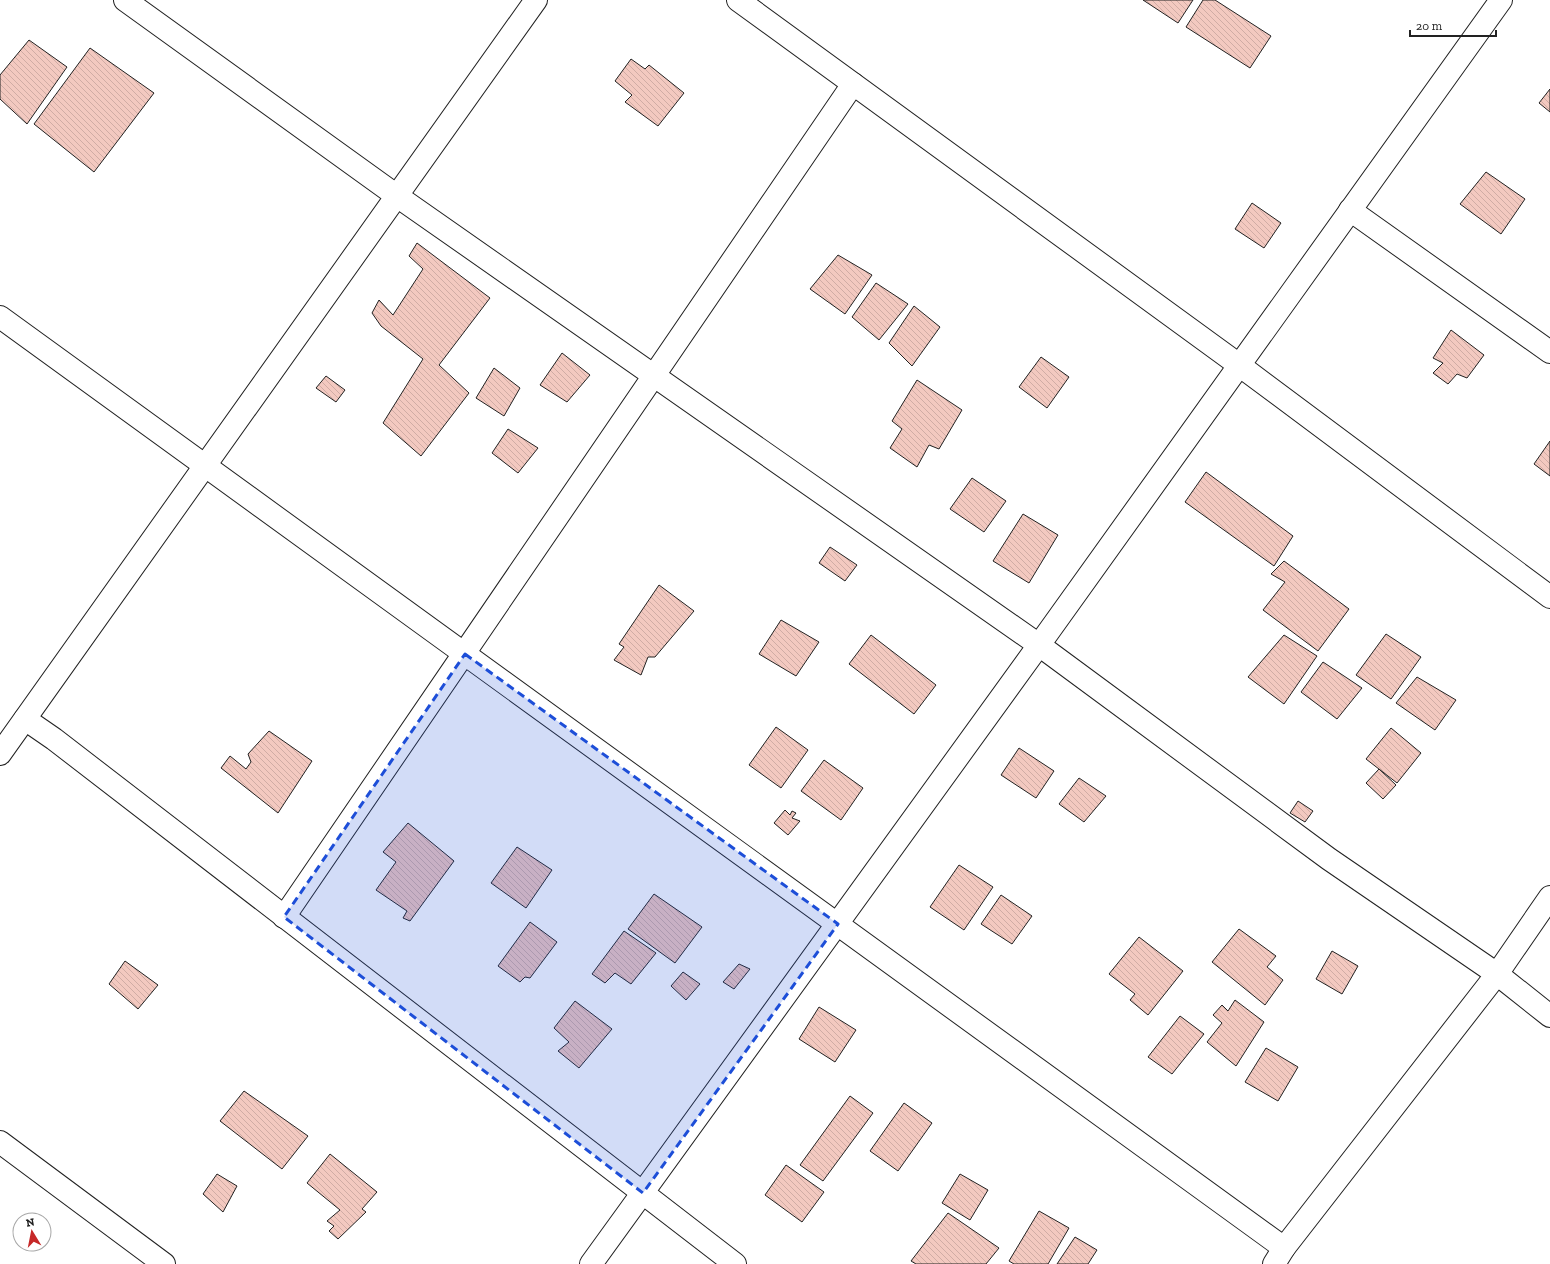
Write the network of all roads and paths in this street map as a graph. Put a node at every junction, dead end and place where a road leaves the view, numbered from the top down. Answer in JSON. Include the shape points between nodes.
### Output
{"nodes":[{"id":1,"x":125,"y":0,"type":"edge"},
{"id":2,"x":536,"y":0,"type":"edge"},
{"id":3,"x":738,"y":0,"type":"edge"},
{"id":4,"x":1502,"y":0,"type":"edge"},
{"id":5,"x":150,"y":7,"type":"edge"},
{"id":6,"x":853,"y":84,"type":"junction"},
{"id":7,"x":397,"y":196,"type":"junction"},
{"id":8,"x":1350,"y":210,"type":"junction"},
{"id":9,"x":0,"y":317,"type":"edge"},
{"id":10,"x":1550,"y":352,"type":"edge"},
{"id":11,"x":1239,"y":365,"type":"junction"},
{"id":12,"x":654,"y":375,"type":"junction"},
{"id":13,"x":205,"y":466,"type":"junction"},
{"id":14,"x":1550,"y":597,"type":"edge"},
{"id":15,"x":1039,"y":645,"type":"junction"},
{"id":16,"x":465,"y":654,"type":"junction"},
{"id":17,"x":25,"y":718,"type":"junction"},
{"id":18,"x":0,"y":754,"type":"edge"},
{"id":19,"x":1550,"y":897,"type":"edge"},
{"id":20,"x":284,"y":917,"type":"junction"},
{"id":21,"x":838,"y":924,"type":"junction"},
{"id":22,"x":1497,"y":974,"type":"junction"},
{"id":23,"x":1550,"y":1016,"type":"edge"},
{"id":24,"x":0,"y":1142,"type":"edge"},
{"id":25,"x":643,"y":1193,"type":"junction"},
{"id":26,"x":1279,"y":1256,"type":"edge"},
{"id":27,"x":164,"y":1264,"type":"edge"},
{"id":28,"x":592,"y":1264,"type":"edge"},
{"id":29,"x":735,"y":1264,"type":"edge"}],
"edges":[{"from":1,"to":5,"type":"street"},
{"from":2,"to":7,"type":"street"},
{"from":3,"to":6,"type":"street"},
{"from":4,"to":8,"type":"street"},
{"from":5,"to":7,"type":"street"},
{"from":6,"to":11,"type":"street"},
{"from":6,"to":12,"type":"street"},
{"from":7,"to":12,"type":"street"},
{"from":7,"to":13,"type":"street"},
{"from":8,"to":10,"type":"street"},
{"from":8,"to":11,"type":"street"},
{"from":9,"to":13,"type":"street"},
{"from":11,"to":14,"type":"street"},
{"from":11,"to":15,"type":"street"},
{"from":12,"to":15,"type":"street"},
{"from":12,"to":16,"type":"street"},
{"from":13,"to":16,"type":"street"},
{"from":13,"to":17,"type":"street"},
{"from":15,"to":21,"type":"street"},
{"from":15,"to":22,"type":"street","via":[[1329,859]]},
{"from":16,"to":20,"type":"street"},
{"from":16,"to":21,"type":"street"},
{"from":17,"to":18,"type":"street"},
{"from":17,"to":20,"type":"street"},
{"from":19,"to":22,"type":"street"},
{"from":20,"to":25,"type":"street"},
{"from":21,"to":25,"type":"street"},
{"from":21,"to":26,"type":"street"},
{"from":22,"to":23,"type":"street"},
{"from":22,"to":26,"type":"street"},
{"from":24,"to":27,"type":"street"},
{"from":25,"to":28,"type":"street"},
{"from":25,"to":29,"type":"street"}]}
